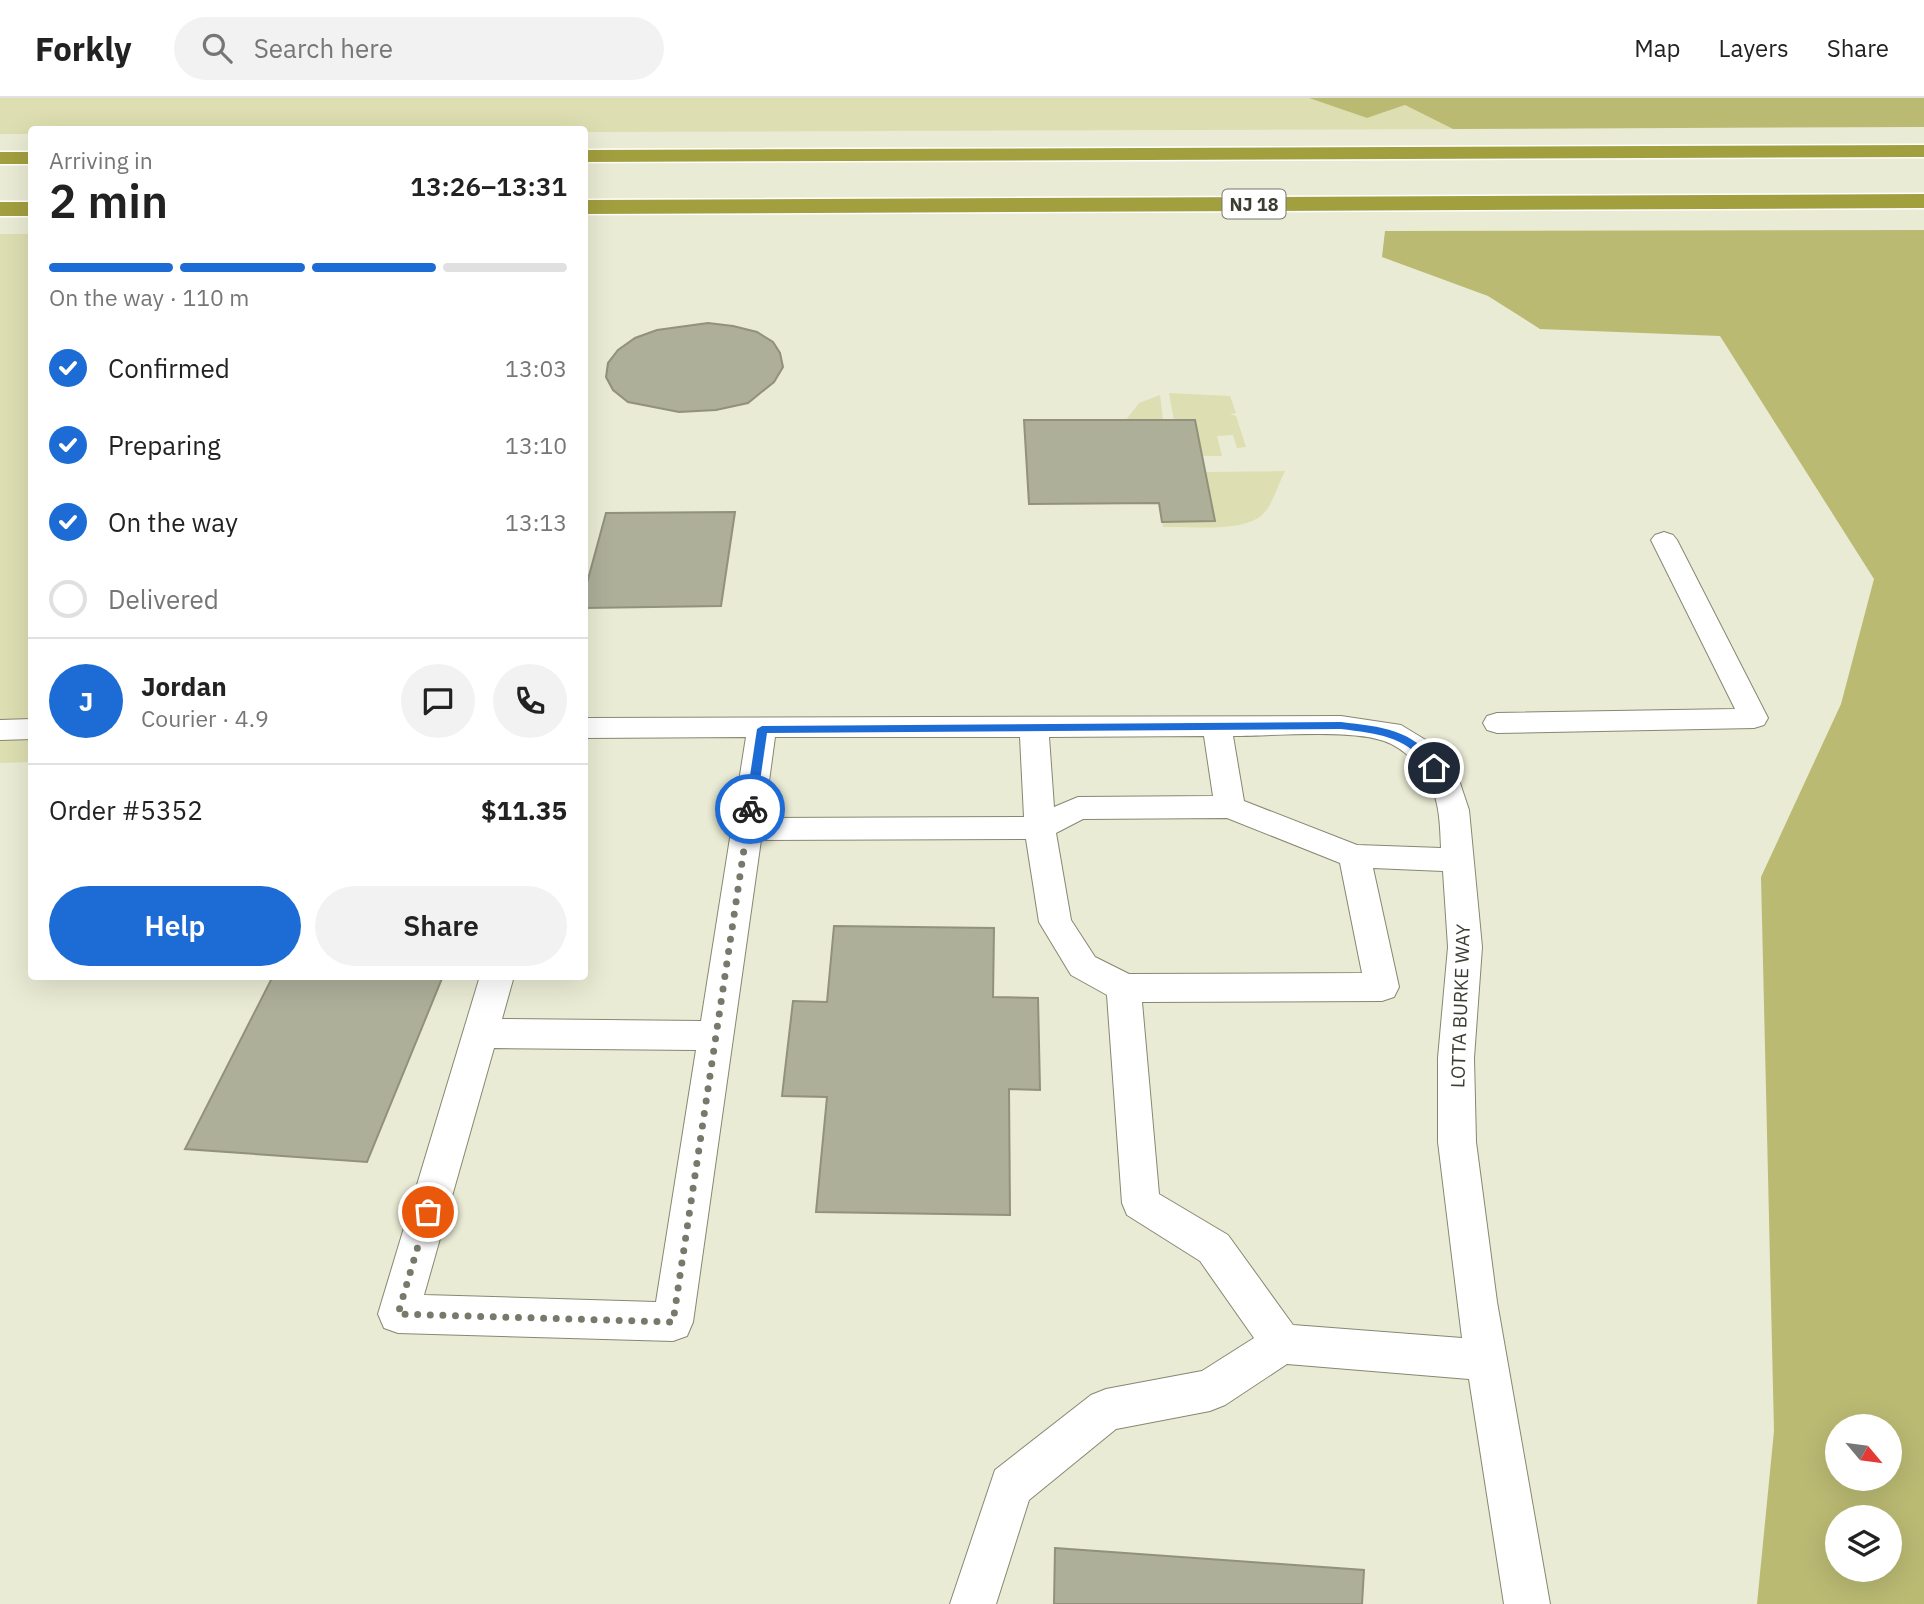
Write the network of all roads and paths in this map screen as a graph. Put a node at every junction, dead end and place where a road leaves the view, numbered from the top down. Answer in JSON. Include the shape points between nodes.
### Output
{"nodes":[{"id":1,"x":1924,"y":151,"type":"edge"},
{"id":2,"x":588,"y":156,"type":"edge"},
{"id":3,"x":0,"y":158,"type":"edge"},
{"id":4,"x":28,"y":158,"type":"edge"},
{"id":5,"x":1924,"y":201,"type":"edge"},
{"id":6,"x":588,"y":207,"type":"edge"},
{"id":7,"x":0,"y":209,"type":"edge"},
{"id":8,"x":28,"y":209,"type":"edge"},
{"id":9,"x":1664,"y":540,"type":"dead end"},
{"id":10,"x":1497,"y":723,"type":"dead end"},
{"id":11,"x":1034,"y":727,"type":"junction"},
{"id":12,"x":1217,"y":727,"type":"junction"},
{"id":13,"x":588,"y":728,"type":"edge"},
{"id":14,"x":28,"y":729,"type":"edge"},
{"id":15,"x":762,"y":729,"type":"junction"},
{"id":16,"x":0,"y":730,"type":"edge"},
{"id":17,"x":1230,"y":807,"type":"junction"},
{"id":18,"x":1040,"y":828,"type":"junction"},
{"id":19,"x":747,"y":829,"type":"junction"},
{"id":20,"x":1354,"y":856,"type":"junction"},
{"id":21,"x":1458,"y":860,"type":"junction"},
{"id":22,"x":496,"y":980,"type":"edge"},
{"id":23,"x":1124,"y":988,"type":"junction"},
{"id":24,"x":480,"y":1033,"type":"junction"},
{"id":25,"x":717,"y":1036,"type":"junction"},
{"id":26,"x":1282,"y":1343,"type":"junction"},
{"id":27,"x":1487,"y":1360,"type":"junction"},
{"id":28,"x":973,"y":1604,"type":"edge"},
{"id":29,"x":1527,"y":1604,"type":"edge"}],
"edges":[{"from":1,"to":2,"type":"highway"},
{"from":3,"to":4,"type":"highway"},
{"from":5,"to":6,"type":"highway","number":"NJ 18"},
{"from":7,"to":8,"type":"highway"},
{"from":9,"to":10,"type":"lane","via":[[1754,718]]},
{"from":11,"to":12,"type":"lane","name":"LOTTA BURKE WAY"},
{"from":11,"to":15,"type":"lane","name":"LOTTA BURKE WAY"},
{"from":11,"to":18,"type":"lane"},
{"from":12,"to":17,"type":"lane"},
{"from":12,"to":21,"type":"lane","name":"LOTTA BURKE WAY","via":[[1341,726],[1391,732],[1424,752],[1445,783],[1454,810]]},
{"from":13,"to":15,"type":"lane","name":"LOTTA BURKE WAY"},
{"from":14,"to":16,"type":"lane"},
{"from":15,"to":19,"type":"lane"},
{"from":17,"to":18,"type":"lane","via":[[1078,808]]},
{"from":17,"to":20,"type":"lane"},
{"from":18,"to":19,"type":"lane"},
{"from":18,"to":23,"type":"lane","via":[[1055,922],[1083,966]]},
{"from":19,"to":25,"type":"lane"},
{"from":20,"to":21,"type":"lane"},
{"from":20,"to":23,"type":"lane","via":[[1382,987]]},
{"from":21,"to":27,"type":"lane","name":"LOTTA BURKE WAY","via":[[1465,947],[1456,1058],[1457,1142]]},
{"from":22,"to":24,"type":"lane"},
{"from":23,"to":26,"type":"lane","via":[[1141,1203],[1214,1248]]},
{"from":24,"to":25,"type":"lane"},
{"from":24,"to":25,"type":"lane","via":[[398,1314],[673,1322]]},
{"from":26,"to":27,"type":"lane"},
{"from":26,"to":28,"type":"lane","via":[[1210,1390],[1105,1409],[1011,1486]]},
{"from":27,"to":29,"type":"lane","name":"LOTTA BURKE WAY"}]}
